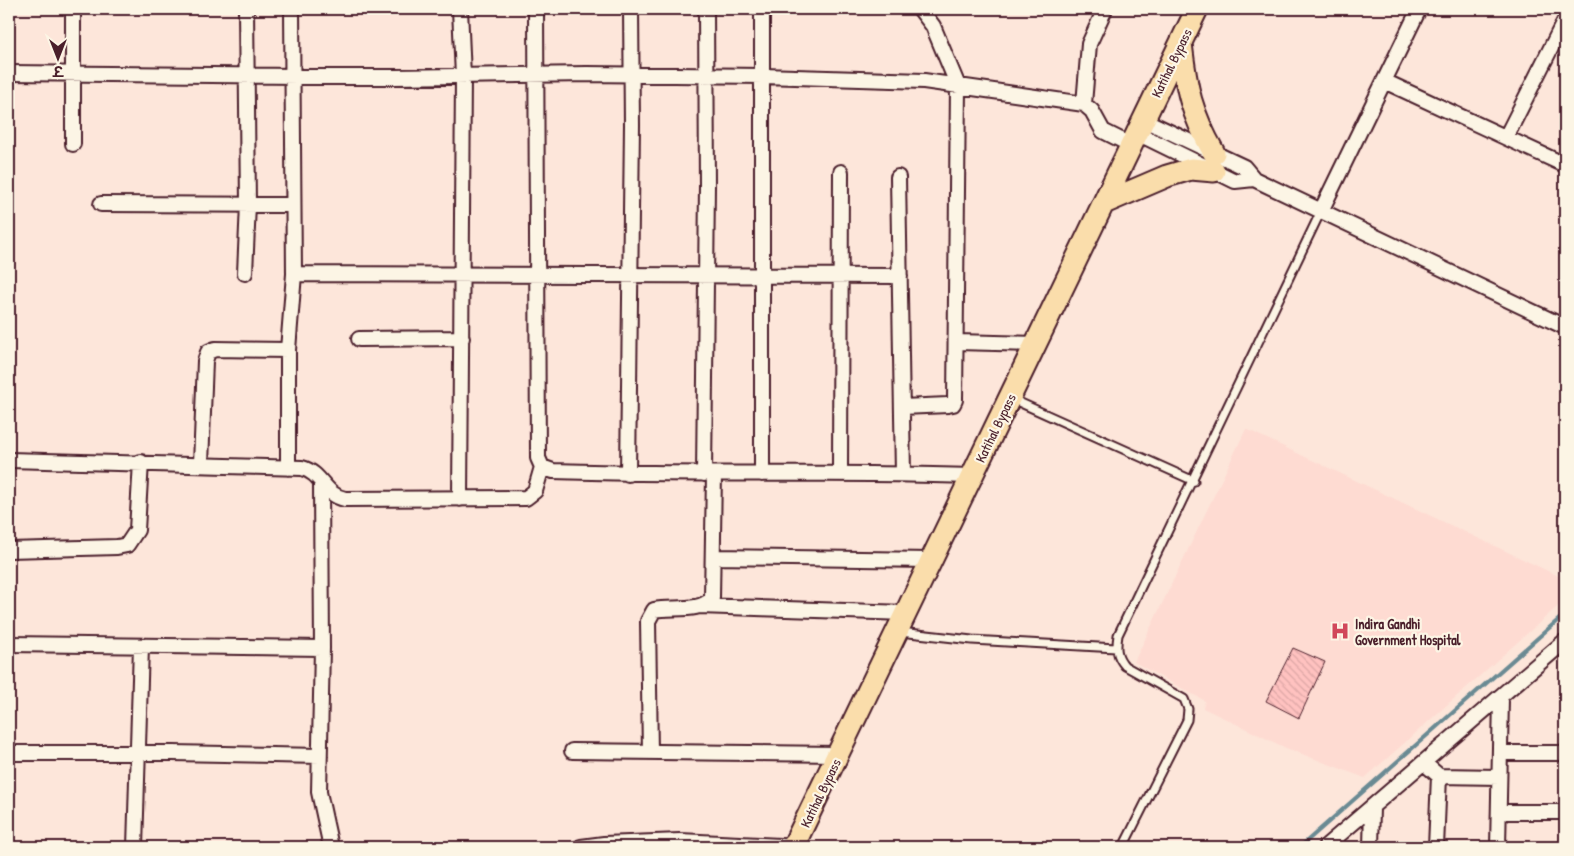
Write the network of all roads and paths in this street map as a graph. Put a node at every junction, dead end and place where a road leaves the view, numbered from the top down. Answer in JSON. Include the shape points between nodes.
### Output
{"nodes":[{"id":1,"x":72,"y":9,"type":"edge"},
{"id":2,"x":246,"y":9,"type":"edge"},
{"id":3,"x":292,"y":9,"type":"edge"},
{"id":4,"x":460,"y":9,"type":"edge"},
{"id":5,"x":536,"y":9,"type":"edge"},
{"id":6,"x":632,"y":9,"type":"edge"},
{"id":7,"x":706,"y":9,"type":"edge"},
{"id":8,"x":765,"y":9,"type":"edge"},
{"id":9,"x":920,"y":9,"type":"edge"},
{"id":10,"x":1105,"y":9,"type":"edge"},
{"id":11,"x":1197,"y":9,"type":"edge"},
{"id":12,"x":1419,"y":9,"type":"edge"},
{"id":13,"x":1565,"y":20,"type":"edge"},
{"id":14,"x":1181,"y":43,"type":"junction"},
{"id":15,"x":9,"y":73,"type":"edge"},
{"id":16,"x":73,"y":73,"type":"junction"},
{"id":17,"x":245,"y":75,"type":"junction"},
{"id":18,"x":631,"y":75,"type":"junction"},
{"id":19,"x":292,"y":76,"type":"junction"},
{"id":20,"x":463,"y":76,"type":"junction"},
{"id":21,"x":535,"y":76,"type":"junction"},
{"id":22,"x":705,"y":76,"type":"junction"},
{"id":23,"x":763,"y":76,"type":"junction"},
{"id":24,"x":1384,"y":81,"type":"junction"},
{"id":25,"x":958,"y":86,"type":"junction"},
{"id":26,"x":1084,"y":104,"type":"junction"},
{"id":27,"x":1137,"y":133,"type":"junction"},
{"id":28,"x":1506,"y":138,"type":"junction"},
{"id":29,"x":73,"y":144,"type":"dead end"},
{"id":30,"x":1214,"y":162,"type":"junction"},
{"id":31,"x":1565,"y":165,"type":"edge"},
{"id":32,"x":841,"y":172,"type":"dead end"},
{"id":33,"x":898,"y":176,"type":"dead end"},
{"id":34,"x":1104,"y":203,"type":"junction"},
{"id":35,"x":101,"y":204,"type":"dead end"},
{"id":36,"x":248,"y":204,"type":"junction"},
{"id":37,"x":292,"y":205,"type":"junction"},
{"id":38,"x":1322,"y":212,"type":"junction"},
{"id":39,"x":245,"y":273,"type":"dead end"},
{"id":40,"x":294,"y":274,"type":"junction"},
{"id":41,"x":761,"y":274,"type":"junction"},
{"id":42,"x":631,"y":275,"type":"junction"},
{"id":43,"x":705,"y":275,"type":"junction"},
{"id":44,"x":841,"y":275,"type":"junction"},
{"id":45,"x":462,"y":276,"type":"junction"},
{"id":46,"x":536,"y":276,"type":"junction"},
{"id":47,"x":900,"y":276,"type":"junction"},
{"id":48,"x":1565,"y":327,"type":"edge"},
{"id":49,"x":462,"y":338,"type":"junction"},
{"id":50,"x":359,"y":339,"type":"dead end"},
{"id":51,"x":957,"y":342,"type":"junction"},
{"id":52,"x":1036,"y":344,"type":"junction"},
{"id":53,"x":288,"y":350,"type":"junction"},
{"id":54,"x":1010,"y":398,"type":"junction"},
{"id":55,"x":902,"y":407,"type":"junction"},
{"id":56,"x":9,"y":460,"type":"edge"},
{"id":57,"x":141,"y":462,"type":"junction"},
{"id":58,"x":201,"y":464,"type":"junction"},
{"id":59,"x":542,"y":467,"type":"junction"},
{"id":60,"x":288,"y":468,"type":"junction"},
{"id":61,"x":840,"y":473,"type":"junction"},
{"id":62,"x":628,"y":474,"type":"junction"},
{"id":63,"x":709,"y":474,"type":"junction"},
{"id":64,"x":762,"y":474,"type":"junction"},
{"id":65,"x":903,"y":474,"type":"junction"},
{"id":66,"x":972,"y":476,"type":"junction"},
{"id":67,"x":1194,"y":481,"type":"junction"},
{"id":68,"x":322,"y":482,"type":"junction"},
{"id":69,"x":460,"y":499,"type":"junction"},
{"id":70,"x":9,"y":550,"type":"edge"},
{"id":71,"x":713,"y":557,"type":"junction"},
{"id":72,"x":931,"y":560,"type":"junction"},
{"id":73,"x":700,"y":606,"type":"junction"},
{"id":74,"x":902,"y":622,"type":"junction"},
{"id":75,"x":1565,"y":641,"type":"edge"},
{"id":76,"x":9,"y":644,"type":"edge"},
{"id":77,"x":141,"y":646,"type":"junction"},
{"id":78,"x":322,"y":648,"type":"junction"},
{"id":79,"x":1116,"y":648,"type":"junction"},
{"id":80,"x":1501,"y":698,"type":"junction"},
{"id":81,"x":572,"y":751,"type":"dead end"},
{"id":82,"x":9,"y":752,"type":"edge"},
{"id":83,"x":650,"y":752,"type":"junction"},
{"id":84,"x":138,"y":753,"type":"junction"},
{"id":85,"x":1500,"y":753,"type":"junction"},
{"id":86,"x":1565,"y":753,"type":"edge"},
{"id":87,"x":838,"y":754,"type":"junction"},
{"id":88,"x":320,"y":756,"type":"junction"},
{"id":89,"x":1424,"y":763,"type":"junction"},
{"id":90,"x":1439,"y":776,"type":"junction"},
{"id":91,"x":1499,"y":777,"type":"junction"},
{"id":92,"x":1372,"y":808,"type":"junction"},
{"id":93,"x":1498,"y":812,"type":"junction"},
{"id":94,"x":1565,"y":812,"type":"edge"},
{"id":95,"x":135,"y":847,"type":"edge"},
{"id":96,"x":331,"y":847,"type":"edge"},
{"id":97,"x":581,"y":847,"type":"edge"},
{"id":98,"x":794,"y":847,"type":"edge"},
{"id":99,"x":800,"y":847,"type":"edge"},
{"id":100,"x":1123,"y":847,"type":"edge"},
{"id":101,"x":1325,"y":847,"type":"edge"},
{"id":102,"x":1371,"y":847,"type":"edge"},
{"id":103,"x":1436,"y":847,"type":"edge"},
{"id":104,"x":1498,"y":847,"type":"edge"}],
"edges":[{"from":1,"to":16,"type":"street"},
{"from":2,"to":17,"type":"street"},
{"from":3,"to":19,"type":"street"},
{"from":4,"to":20,"type":"street"},
{"from":5,"to":21,"type":"street"},
{"from":6,"to":18,"type":"street"},
{"from":7,"to":22,"type":"street"},
{"from":8,"to":23,"type":"street","via":[[762,16]]},
{"from":9,"to":25,"type":"street","via":[[933,26]]},
{"from":10,"to":26,"type":"street","via":[[1089,44]]},
{"from":11,"to":14,"type":"main road","name":"Katihal Bypass"},
{"from":12,"to":24,"type":"street"},
{"from":13,"to":28,"type":"street"},
{"from":14,"to":27,"type":"main road","name":"Katihal Bypass"},
{"from":14,"to":30,"type":"main road","via":[[1188,95]]},
{"from":15,"to":16,"type":"street"},
{"from":16,"to":17,"type":"street"},
{"from":16,"to":29,"type":"street"},
{"from":17,"to":19,"type":"street"},
{"from":17,"to":36,"type":"street"},
{"from":18,"to":21,"type":"street"},
{"from":18,"to":22,"type":"street"},
{"from":18,"to":42,"type":"street"},
{"from":19,"to":20,"type":"street"},
{"from":19,"to":37,"type":"street"},
{"from":20,"to":21,"type":"street"},
{"from":20,"to":45,"type":"street"},
{"from":21,"to":46,"type":"street"},
{"from":22,"to":23,"type":"street"},
{"from":22,"to":43,"type":"street"},
{"from":23,"to":25,"type":"street","via":[[924,81]]},
{"from":23,"to":41,"type":"street"},
{"from":24,"to":28,"type":"street"},
{"from":24,"to":38,"type":"street"},
{"from":25,"to":26,"type":"street"},
{"from":25,"to":51,"type":"street"},
{"from":26,"to":27,"type":"street","via":[[1103,130]]},
{"from":27,"to":30,"type":"street"},
{"from":27,"to":34,"type":"main road","name":"Katihal Bypass"},
{"from":28,"to":31,"type":"street"},
{"from":30,"to":34,"type":"main road","via":[[1167,176]]},
{"from":30,"to":38,"type":"street","via":[[1235,181],[1254,179]]},
{"from":32,"to":44,"type":"street"},
{"from":33,"to":47,"type":"street"},
{"from":34,"to":52,"type":"main road","name":"Katihal Bypass"},
{"from":35,"to":36,"type":"street"},
{"from":36,"to":37,"type":"street"},
{"from":36,"to":39,"type":"street"},
{"from":37,"to":40,"type":"street"},
{"from":38,"to":48,"type":"street"},
{"from":38,"to":67,"type":"lane"},
{"from":40,"to":45,"type":"street"},
{"from":40,"to":53,"type":"street"},
{"from":41,"to":43,"type":"street"},
{"from":41,"to":44,"type":"street"},
{"from":41,"to":64,"type":"street"},
{"from":42,"to":43,"type":"street"},
{"from":42,"to":46,"type":"street"},
{"from":42,"to":62,"type":"street"},
{"from":43,"to":63,"type":"street"},
{"from":44,"to":47,"type":"street"},
{"from":44,"to":61,"type":"street"},
{"from":45,"to":46,"type":"street"},
{"from":45,"to":49,"type":"street"},
{"from":46,"to":59,"type":"street","via":[[538,458]]},
{"from":47,"to":55,"type":"street"},
{"from":49,"to":50,"type":"street"},
{"from":49,"to":69,"type":"street"},
{"from":51,"to":52,"type":"street"},
{"from":51,"to":55,"type":"street","via":[[953,404]]},
{"from":52,"to":54,"type":"main road","name":"Katihal Bypass"},
{"from":53,"to":58,"type":"street","via":[[215,349],[208,352]]},
{"from":53,"to":60,"type":"street"},
{"from":54,"to":66,"type":"main road","name":"Katihal Bypass"},
{"from":54,"to":67,"type":"lane"},
{"from":55,"to":65,"type":"street"},
{"from":56,"to":57,"type":"street"},
{"from":57,"to":58,"type":"street"},
{"from":57,"to":70,"type":"street","via":[[138,530],[127,545]]},
{"from":58,"to":60,"type":"street"},
{"from":59,"to":62,"type":"street","via":[[552,471]]},
{"from":59,"to":69,"type":"street","via":[[535,491],[526,498]]},
{"from":60,"to":68,"type":"street","via":[[314,472]]},
{"from":61,"to":64,"type":"street"},
{"from":61,"to":65,"type":"street"},
{"from":62,"to":63,"type":"street"},
{"from":63,"to":64,"type":"street"},
{"from":63,"to":71,"type":"street"},
{"from":65,"to":66,"type":"street"},
{"from":66,"to":72,"type":"main road","name":"Katihal Bypass"},
{"from":67,"to":79,"type":"lane","via":[[1118,635]]},
{"from":68,"to":69,"type":"street","via":[[333,495],[345,499]]},
{"from":68,"to":78,"type":"street"},
{"from":71,"to":72,"type":"street"},
{"from":71,"to":73,"type":"street","via":[[712,598]]},
{"from":72,"to":74,"type":"main road","name":"Katihal Bypass"},
{"from":73,"to":74,"type":"street"},
{"from":73,"to":83,"type":"street","via":[[657,609],[650,616]]},
{"from":74,"to":79,"type":"lane","via":[[972,640]]},
{"from":74,"to":87,"type":"main road","name":"Katihal Bypass"},
{"from":75,"to":80,"type":"street"},
{"from":76,"to":77,"type":"street"},
{"from":77,"to":78,"type":"street"},
{"from":77,"to":84,"type":"street"},
{"from":78,"to":88,"type":"street"},
{"from":79,"to":100,"type":"lane","via":[[1118,658],[1125,666],[1184,699],[1188,709],[1186,720]]},
{"from":80,"to":85,"type":"street"},
{"from":80,"to":89,"type":"street"},
{"from":81,"to":83,"type":"street"},
{"from":82,"to":84,"type":"street"},
{"from":83,"to":87,"type":"street"},
{"from":84,"to":88,"type":"street"},
{"from":84,"to":95,"type":"street"},
{"from":85,"to":86,"type":"street"},
{"from":85,"to":91,"type":"street"},
{"from":87,"to":98,"type":"main road","name":"Katihal Bypass"},
{"from":88,"to":96,"type":"street","via":[[321,807]]},
{"from":89,"to":90,"type":"street"},
{"from":89,"to":92,"type":"street"},
{"from":90,"to":91,"type":"street"},
{"from":90,"to":103,"type":"street"},
{"from":91,"to":93,"type":"street"},
{"from":92,"to":101,"type":"street"},
{"from":92,"to":102,"type":"street"},
{"from":93,"to":94,"type":"street"},
{"from":93,"to":104,"type":"street"},
{"from":97,"to":98,"type":"street","via":[[680,841]]},
{"from":98,"to":99,"type":"street"}]}
